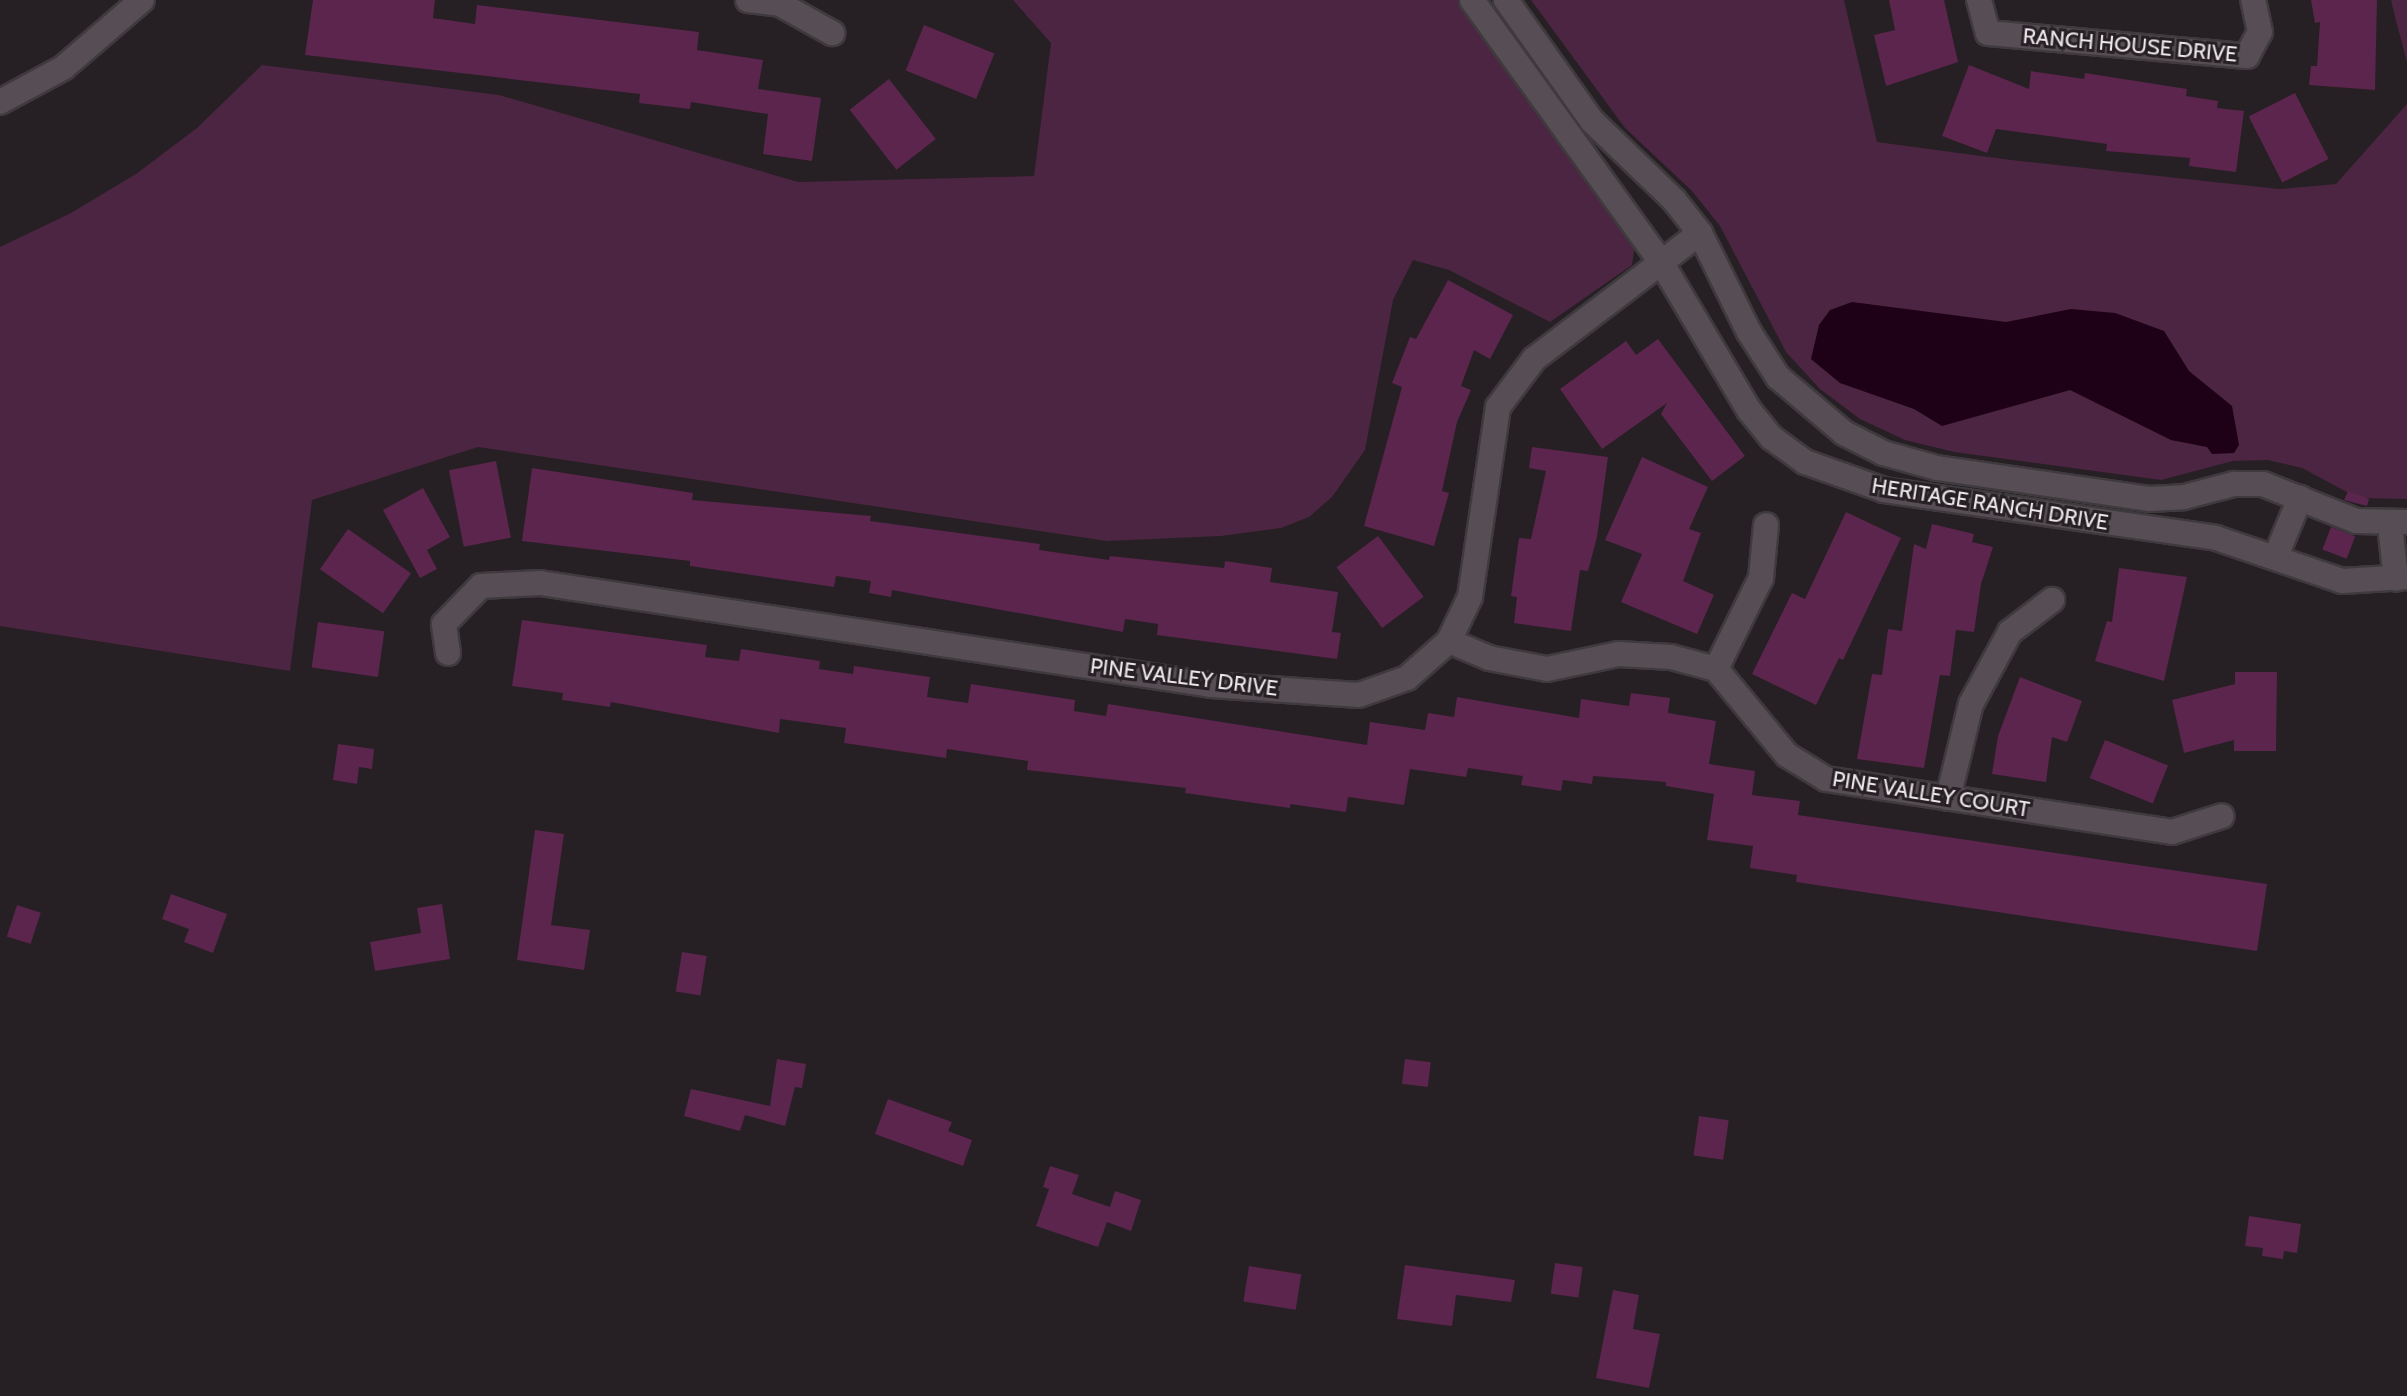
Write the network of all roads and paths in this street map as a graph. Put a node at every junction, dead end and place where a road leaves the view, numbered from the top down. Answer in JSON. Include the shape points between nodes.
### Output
{"nodes":[{"id":1,"x":142,"y":0,"type":"edge"},
{"id":2,"x":748,"y":0,"type":"edge"},
{"id":3,"x":1472,"y":0,"type":"edge"},
{"id":4,"x":1506,"y":0,"type":"edge"},
{"id":5,"x":1979,"y":0,"type":"edge"},
{"id":6,"x":2253,"y":0,"type":"edge"},
{"id":7,"x":832,"y":33,"type":"dead end"},
{"id":8,"x":0,"y":102,"type":"edge"},
{"id":9,"x":1700,"y":233,"type":"junction"},
{"id":10,"x":1661,"y":262,"type":"junction"},
{"id":11,"x":2300,"y":498,"type":"junction"},
{"id":12,"x":2398,"y":523,"type":"edge"},
{"id":13,"x":1766,"y":525,"type":"dead end"},
{"id":14,"x":2276,"y":556,"type":"junction"},
{"id":15,"x":2401,"y":578,"type":"edge"},
{"id":16,"x":2052,"y":600,"type":"dead end"},
{"id":17,"x":1449,"y":641,"type":"junction"},
{"id":18,"x":448,"y":653,"type":"dead end"},
{"id":19,"x":1716,"y":669,"type":"junction"},
{"id":20,"x":1948,"y":798,"type":"junction"},
{"id":21,"x":2222,"y":816,"type":"dead end"}],
"edges":[{"from":1,"to":8,"type":"street","via":[[63,68]]},
{"from":2,"to":7,"type":"street","via":[[780,4]]},
{"from":3,"to":10,"type":"street","name":"HERITAGE RANCH DRIVE"},
{"from":4,"to":9,"type":"street","name":"HERITAGE RANCH DRIVE","via":[[1592,121],[1674,200]]},
{"from":5,"to":6,"type":"street","name":"RANCH HOUSE DRIVE","via":[[1988,33],[2247,56],[2260,32]]},
{"from":9,"to":10,"type":"street","name":"PINE VALLEY DRIVE"},
{"from":9,"to":11,"type":"street","name":"HERITAGE RANCH DRIVE","via":[[1749,332],[1778,377],[1820,417],[1883,453],[1937,468],[2149,499],[2249,483]]},
{"from":10,"to":14,"type":"street","name":"HERITAGE RANCH DRIVE","via":[[1758,422],[1790,452],[1826,472],[1884,490],[2203,536]]},
{"from":10,"to":17,"type":"street","name":"PINE VALLEY DRIVE","via":[[1534,359],[1498,407],[1470,597]]},
{"from":11,"to":12,"type":"street","name":"HERITAGE RANCH DRIVE","via":[[2356,521]]},
{"from":11,"to":14,"type":"street"},
{"from":12,"to":15,"type":"street"},
{"from":13,"to":19,"type":"street","via":[[1761,578]]},
{"from":14,"to":15,"type":"street","name":"HERITAGE RANCH DRIVE","via":[[2342,581]]},
{"from":16,"to":20,"type":"street","via":[[2010,632],[1971,704]]},
{"from":17,"to":18,"type":"street","name":"PINE VALLEY DRIVE","via":[[1407,678],[1359,695],[1211,685],[540,583],[481,586],[444,624]]},
{"from":17,"to":19,"type":"street","via":[[1489,658],[1547,669],[1618,654],[1671,657]]},
{"from":19,"to":20,"type":"street","name":"PINE VALLEY COURT","via":[[1787,755],[1826,779]]},
{"from":20,"to":21,"type":"street","name":"PINE VALLEY COURT","via":[[2172,832]]}]}
